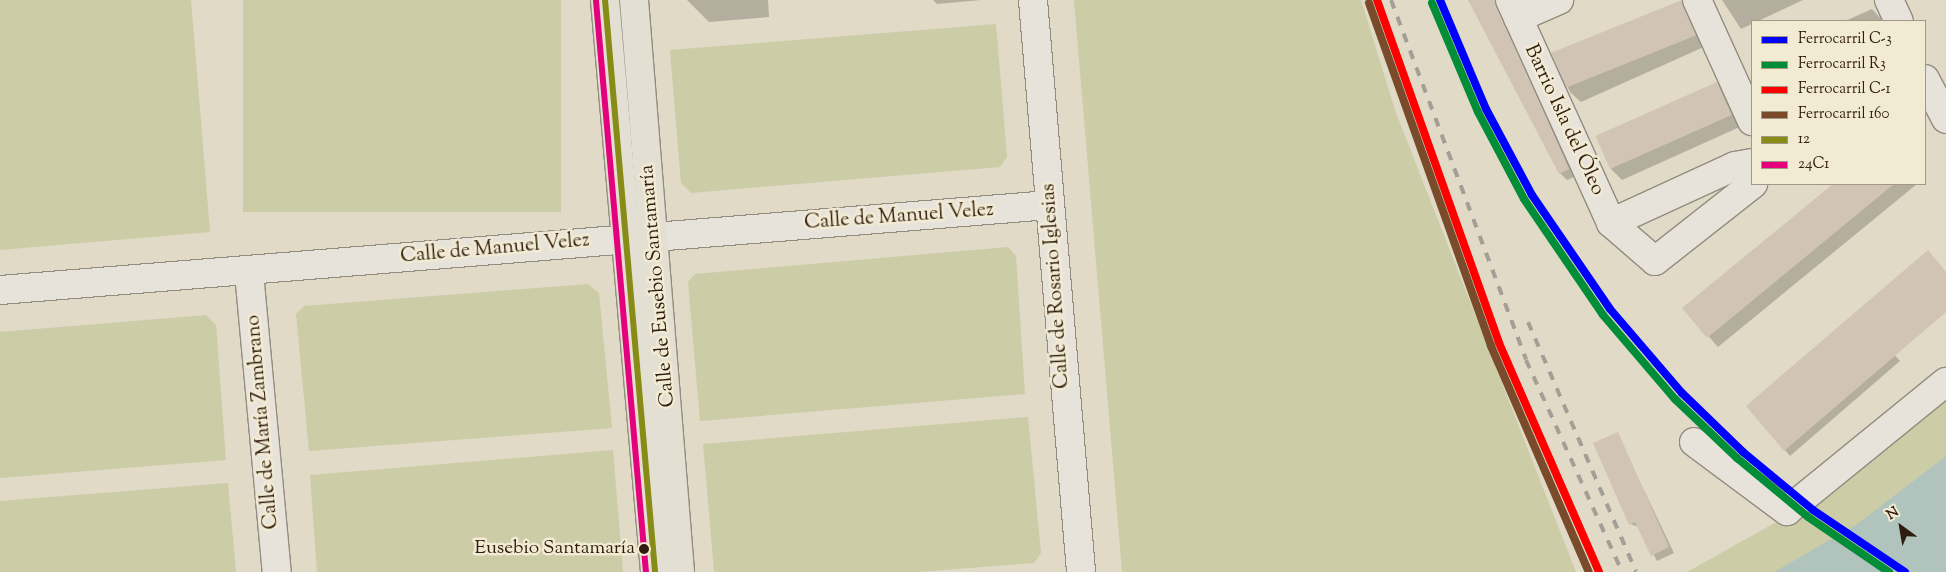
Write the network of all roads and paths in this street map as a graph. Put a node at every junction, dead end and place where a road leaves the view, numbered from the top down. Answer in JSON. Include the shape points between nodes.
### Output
{"nodes":[{"id":1,"x":605,"y":0,"type":"edge"},
{"id":2,"x":634,"y":0,"type":"edge"},
{"id":3,"x":1033,"y":0,"type":"edge"},
{"id":4,"x":1559,"y":0,"type":"edge"},
{"id":5,"x":1697,"y":0,"type":"edge"},
{"id":6,"x":1889,"y":0,"type":"edge"},
{"id":7,"x":1514,"y":9,"type":"edge"},
{"id":8,"x":1899,"y":20,"type":"edge"},
{"id":9,"x":1926,"y":82,"type":"edge"},
{"id":10,"x":1751,"y":119,"type":"edge"},
{"id":11,"x":1946,"y":120,"type":"edge"},
{"id":12,"x":1751,"y":163,"type":"edge"},
{"id":13,"x":1751,"y":185,"type":"edge"},
{"id":14,"x":1050,"y":205,"type":"junction"},
{"id":15,"x":1611,"y":223,"type":"junction"},
{"id":16,"x":655,"y":236,"type":"junction"},
{"id":17,"x":624,"y":238,"type":"junction"},
{"id":18,"x":249,"y":273,"type":"junction"},
{"id":19,"x":0,"y":290,"type":"edge"},
{"id":20,"x":1946,"y":382,"type":"edge"},
{"id":21,"x":1694,"y":442,"type":"dead end"},
{"id":22,"x":276,"y":572,"type":"edge"},
{"id":23,"x":655,"y":572,"type":"edge"},
{"id":24,"x":680,"y":572,"type":"edge"},
{"id":25,"x":1080,"y":572,"type":"edge"}],
"edges":[{"from":1,"to":17,"type":"main road","name":"Calle de Eusebio Santamaría"},
{"from":2,"to":16,"type":"main road","name":"Calle de Eusebio Santamaría"},
{"from":3,"to":14,"type":"street","name":"Calle de Rosario Iglesias"},
{"from":4,"to":7,"type":"street","name":"Barrio Isla del Óleo"},
{"from":5,"to":10,"type":"street"},
{"from":6,"to":8,"type":"street"},
{"from":7,"to":15,"type":"street","name":"Barrio Isla del Óleo"},
{"from":9,"to":11,"type":"street"},
{"from":12,"to":15,"type":"street","via":[[1735,166]]},
{"from":13,"to":15,"type":"street","name":"Barrio Isla del Óleo","via":[[1655,261]]},
{"from":14,"to":16,"type":"street","name":"Calle de Manuel Velez"},
{"from":14,"to":25,"type":"street","name":"Calle de Rosario Iglesias"},
{"from":16,"to":17,"type":"street","name":"Calle de Manuel Velez"},
{"from":16,"to":24,"type":"main road","name":"Calle de Eusebio Santamaría"},
{"from":17,"to":18,"type":"street","name":"Calle de Manuel Velez"},
{"from":17,"to":23,"type":"main road","name":"Calle de Eusebio Santamaría"},
{"from":18,"to":19,"type":"street","name":"Calle de Manuel Velez"},
{"from":18,"to":22,"type":"street","name":"Calle de María Zambrano"},
{"from":20,"to":21,"type":"street","via":[[1787,511]]}]}
